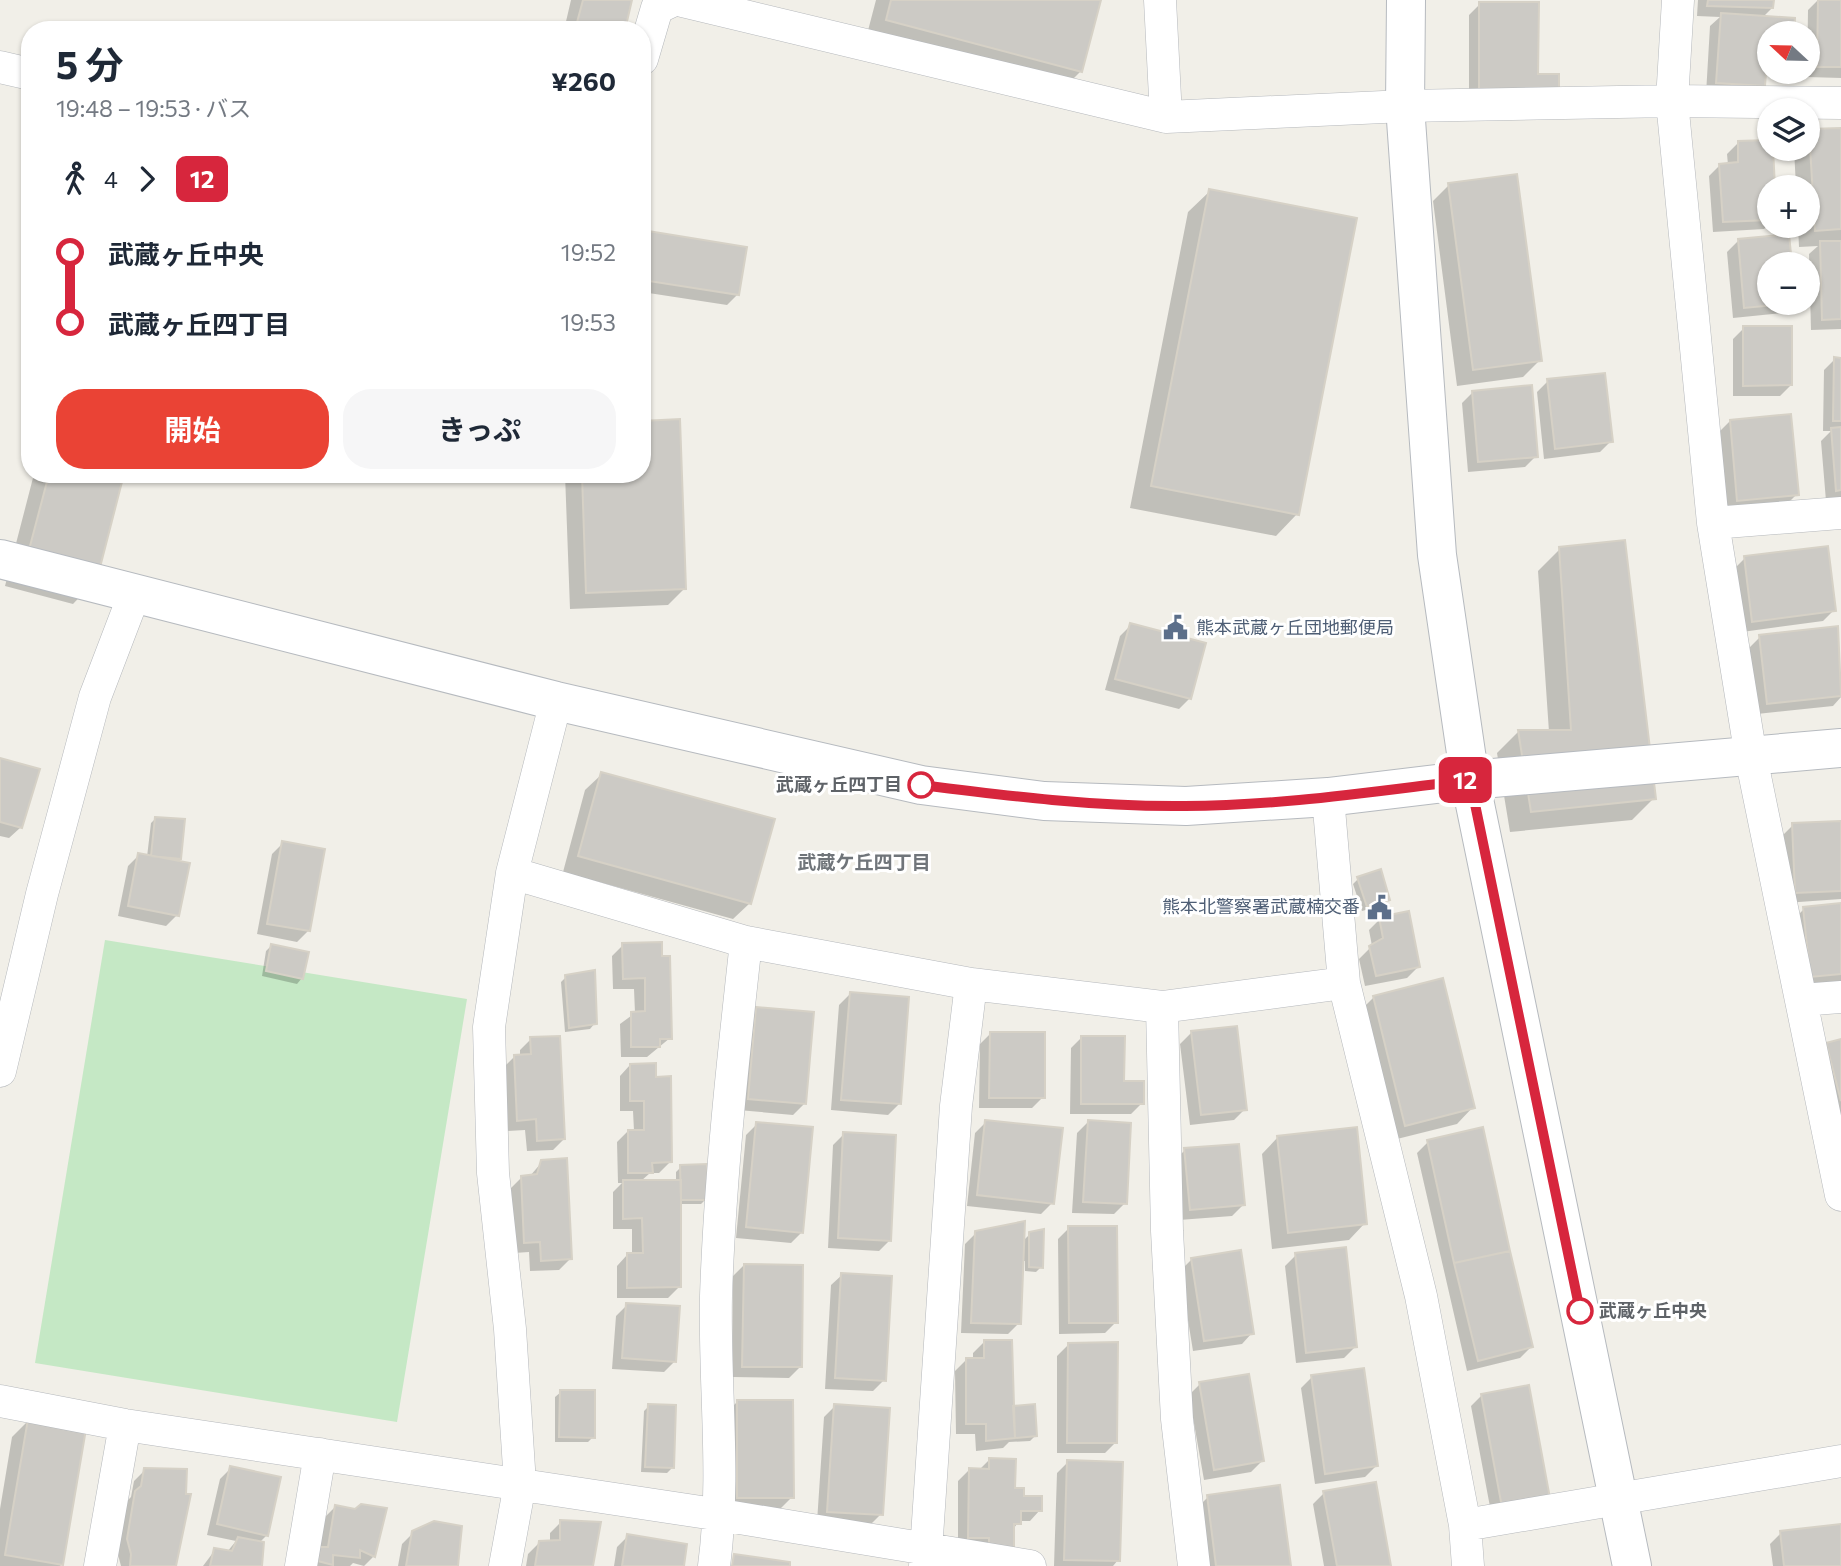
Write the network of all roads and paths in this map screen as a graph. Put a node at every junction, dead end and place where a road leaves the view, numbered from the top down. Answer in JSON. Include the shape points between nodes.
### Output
{"nodes":[{"id":1,"x":676,"y":0,"type":"edge"},
{"id":2,"x":1160,"y":0,"type":"edge"},
{"id":3,"x":1406,"y":0,"type":"edge"},
{"id":4,"x":1678,"y":0,"type":"edge"},
{"id":5,"x":651,"y":29,"type":"edge"},
{"id":6,"x":0,"y":67,"type":"edge"},
{"id":7,"x":21,"y":72,"type":"edge"},
{"id":8,"x":1672,"y":101,"type":"junction"},
{"id":9,"x":1841,"y":103,"type":"edge"},
{"id":10,"x":1405,"y":106,"type":"junction"},
{"id":11,"x":1166,"y":117,"type":"junction"},
{"id":12,"x":1841,"y":513,"type":"edge"},
{"id":13,"x":1713,"y":523,"type":"junction"},
{"id":14,"x":0,"y":559,"type":"edge"},
{"id":15,"x":134,"y":595,"type":"junction"},
{"id":16,"x":556,"y":701,"type":"junction"},
{"id":17,"x":1841,"y":748,"type":"edge"},
{"id":18,"x":1751,"y":757,"type":"junction"},
{"id":19,"x":1470,"y":780,"type":"junction"},
{"id":20,"x":1328,"y":797,"type":"junction"},
{"id":21,"x":512,"y":873,"type":"junction"},
{"id":22,"x":746,"y":942,"type":"junction"},
{"id":23,"x":1344,"y":983,"type":"junction"},
{"id":24,"x":971,"y":984,"type":"junction"},
{"id":25,"x":1841,"y":997,"type":"edge"},
{"id":26,"x":1801,"y":1000,"type":"junction"},
{"id":27,"x":1162,"y":1007,"type":"junction"},
{"id":28,"x":0,"y":1071,"type":"edge"},
{"id":29,"x":1841,"y":1195,"type":"edge"},
{"id":30,"x":0,"y":1401,"type":"edge"},
{"id":31,"x":125,"y":1425,"type":"junction"},
{"id":32,"x":320,"y":1454,"type":"junction"},
{"id":33,"x":1841,"y":1461,"type":"edge"},
{"id":34,"x":520,"y":1484,"type":"junction"},
{"id":35,"x":1619,"y":1500,"type":"junction"},
{"id":36,"x":721,"y":1515,"type":"junction"},
{"id":37,"x":1465,"y":1525,"type":"junction"},
{"id":38,"x":926,"y":1558,"type":"edge"},
{"id":39,"x":100,"y":1566,"type":"edge"},
{"id":40,"x":301,"y":1566,"type":"edge"},
{"id":41,"x":505,"y":1566,"type":"edge"},
{"id":42,"x":714,"y":1566,"type":"edge"},
{"id":43,"x":1030,"y":1566,"type":"edge"},
{"id":44,"x":1194,"y":1566,"type":"edge"},
{"id":45,"x":1468,"y":1566,"type":"edge"},
{"id":46,"x":1632,"y":1566,"type":"edge"}],
"edges":[{"from":1,"to":5,"type":"street","via":[[657,8]]},
{"from":1,"to":11,"type":"street"},
{"from":2,"to":11,"type":"street"},
{"from":3,"to":10,"type":"street"},
{"from":4,"to":8,"type":"street"},
{"from":6,"to":7,"type":"street"},
{"from":8,"to":9,"type":"street"},
{"from":8,"to":10,"type":"street"},
{"from":8,"to":13,"type":"street"},
{"from":10,"to":11,"type":"street"},
{"from":10,"to":19,"type":"street","via":[[1437,555]]},
{"from":12,"to":13,"type":"street"},
{"from":13,"to":18,"type":"street"},
{"from":14,"to":15,"type":"street"},
{"from":15,"to":16,"type":"street"},
{"from":15,"to":28,"type":"street","via":[[95,697],[41,894]]},
{"from":16,"to":20,"type":"street","via":[[920,785],[1044,801],[1186,806]]},
{"from":16,"to":21,"type":"street"},
{"from":17,"to":18,"type":"street"},
{"from":18,"to":19,"type":"street"},
{"from":18,"to":26,"type":"street"},
{"from":19,"to":20,"type":"street"},
{"from":19,"to":35,"type":"street"},
{"from":20,"to":23,"type":"street"},
{"from":21,"to":22,"type":"street"},
{"from":21,"to":34,"type":"street","via":[[489,1027],[493,1173]]},
{"from":22,"to":24,"type":"street"},
{"from":22,"to":36,"type":"street","via":[[727,1107],[716,1297]]},
{"from":23,"to":27,"type":"street"},
{"from":23,"to":37,"type":"street","via":[[1421,1296]]},
{"from":24,"to":27,"type":"street"},
{"from":24,"to":38,"type":"street","via":[[956,1106]]},
{"from":25,"to":26,"type":"street"},
{"from":26,"to":29,"type":"street"},
{"from":27,"to":44,"type":"street","via":[[1177,1419]]},
{"from":30,"to":31,"type":"street"},
{"from":31,"to":32,"type":"street"},
{"from":31,"to":39,"type":"street"},
{"from":32,"to":34,"type":"street"},
{"from":32,"to":40,"type":"street"},
{"from":33,"to":35,"type":"street"},
{"from":34,"to":36,"type":"street"},
{"from":34,"to":41,"type":"street"},
{"from":35,"to":37,"type":"street"},
{"from":35,"to":46,"type":"street"},
{"from":36,"to":38,"type":"street"},
{"from":36,"to":42,"type":"street"},
{"from":37,"to":45,"type":"street"},
{"from":38,"to":43,"type":"street"}]}
